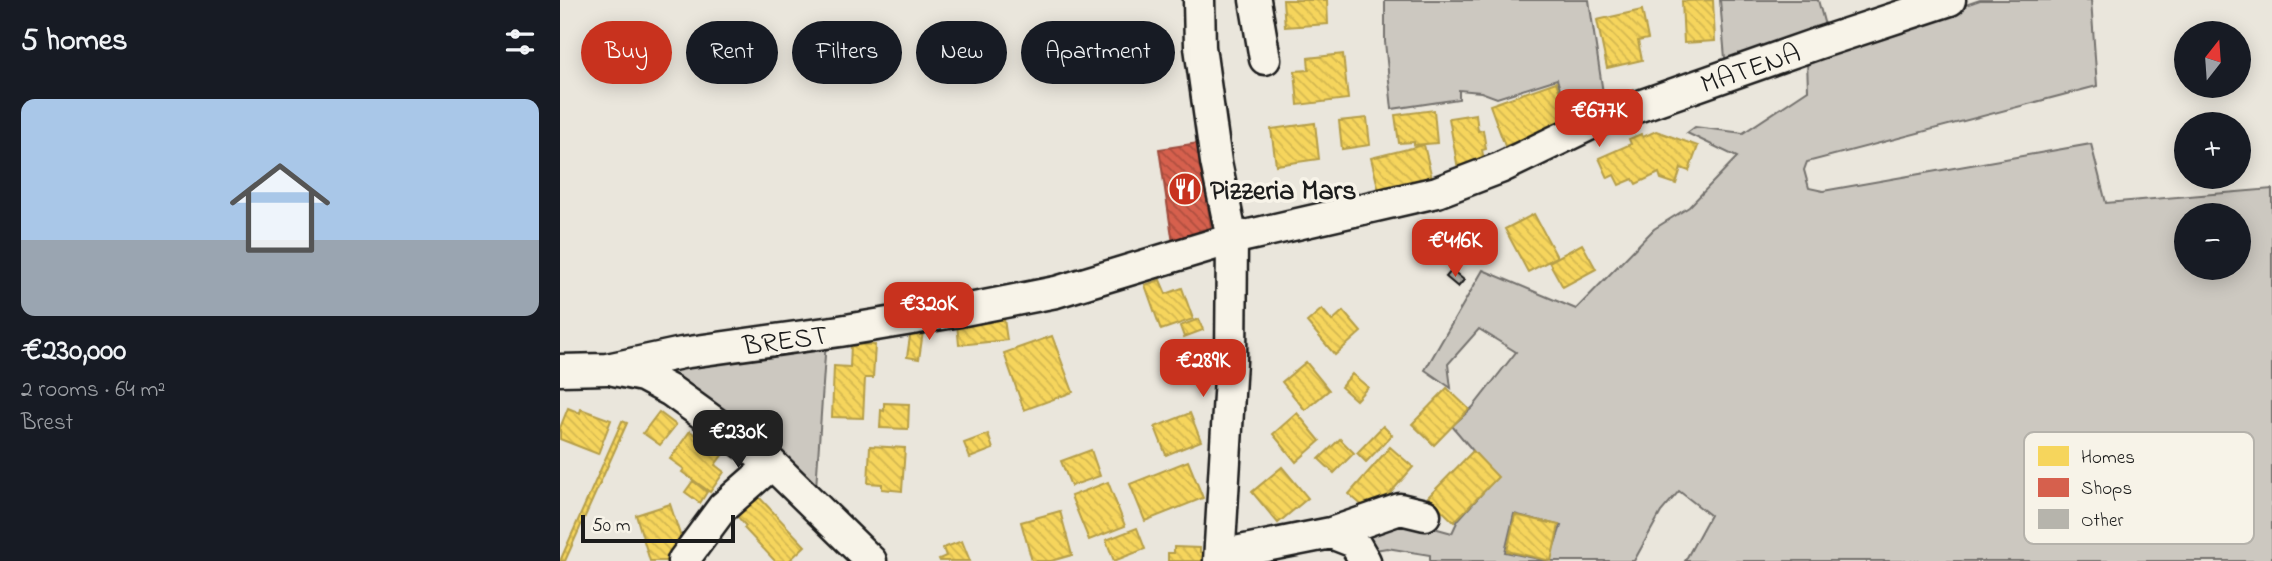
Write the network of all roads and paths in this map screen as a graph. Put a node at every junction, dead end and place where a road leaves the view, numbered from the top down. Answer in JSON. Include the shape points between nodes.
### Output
{"nodes":[{"id":1,"x":1199,"y":0,"type":"edge"},
{"id":2,"x":1255,"y":0,"type":"edge"},
{"id":3,"x":1950,"y":0,"type":"edge"},
{"id":4,"x":1265,"y":59,"type":"dead end"},
{"id":5,"x":1232,"y":239,"type":"junction"},
{"id":6,"x":607,"y":369,"type":"junction"},
{"id":7,"x":560,"y":370,"type":"edge"},
{"id":8,"x":772,"y":464,"type":"junction"},
{"id":9,"x":1425,"y":515,"type":"dead end"},
{"id":10,"x":1331,"y":533,"type":"junction"},
{"id":11,"x":1219,"y":558,"type":"edge"},
{"id":12,"x":683,"y":561,"type":"edge"},
{"id":13,"x":872,"y":561,"type":"edge"},
{"id":14,"x":1365,"y":561,"type":"edge"}],
"edges":[{"from":1,"to":5,"type":"street","via":[[1200,47]]},
{"from":2,"to":4,"type":"street"},
{"from":3,"to":5,"type":"street","name":"MATENA","via":[[1597,121],[1500,168],[1437,192]]},
{"from":5,"to":6,"type":"street","name":"BREST","via":[[1056,292]]},
{"from":5,"to":11,"type":"street","via":[[1231,361]]},
{"from":6,"to":7,"type":"street"},
{"from":6,"to":8,"type":"street","via":[[643,376],[671,391]]},
{"from":8,"to":12,"type":"street","via":[[723,507]]},
{"from":8,"to":13,"type":"street"},
{"from":9,"to":10,"type":"street","via":[[1400,509]]},
{"from":10,"to":11,"type":"street"},
{"from":10,"to":14,"type":"street","via":[[1354,542]]}]}
